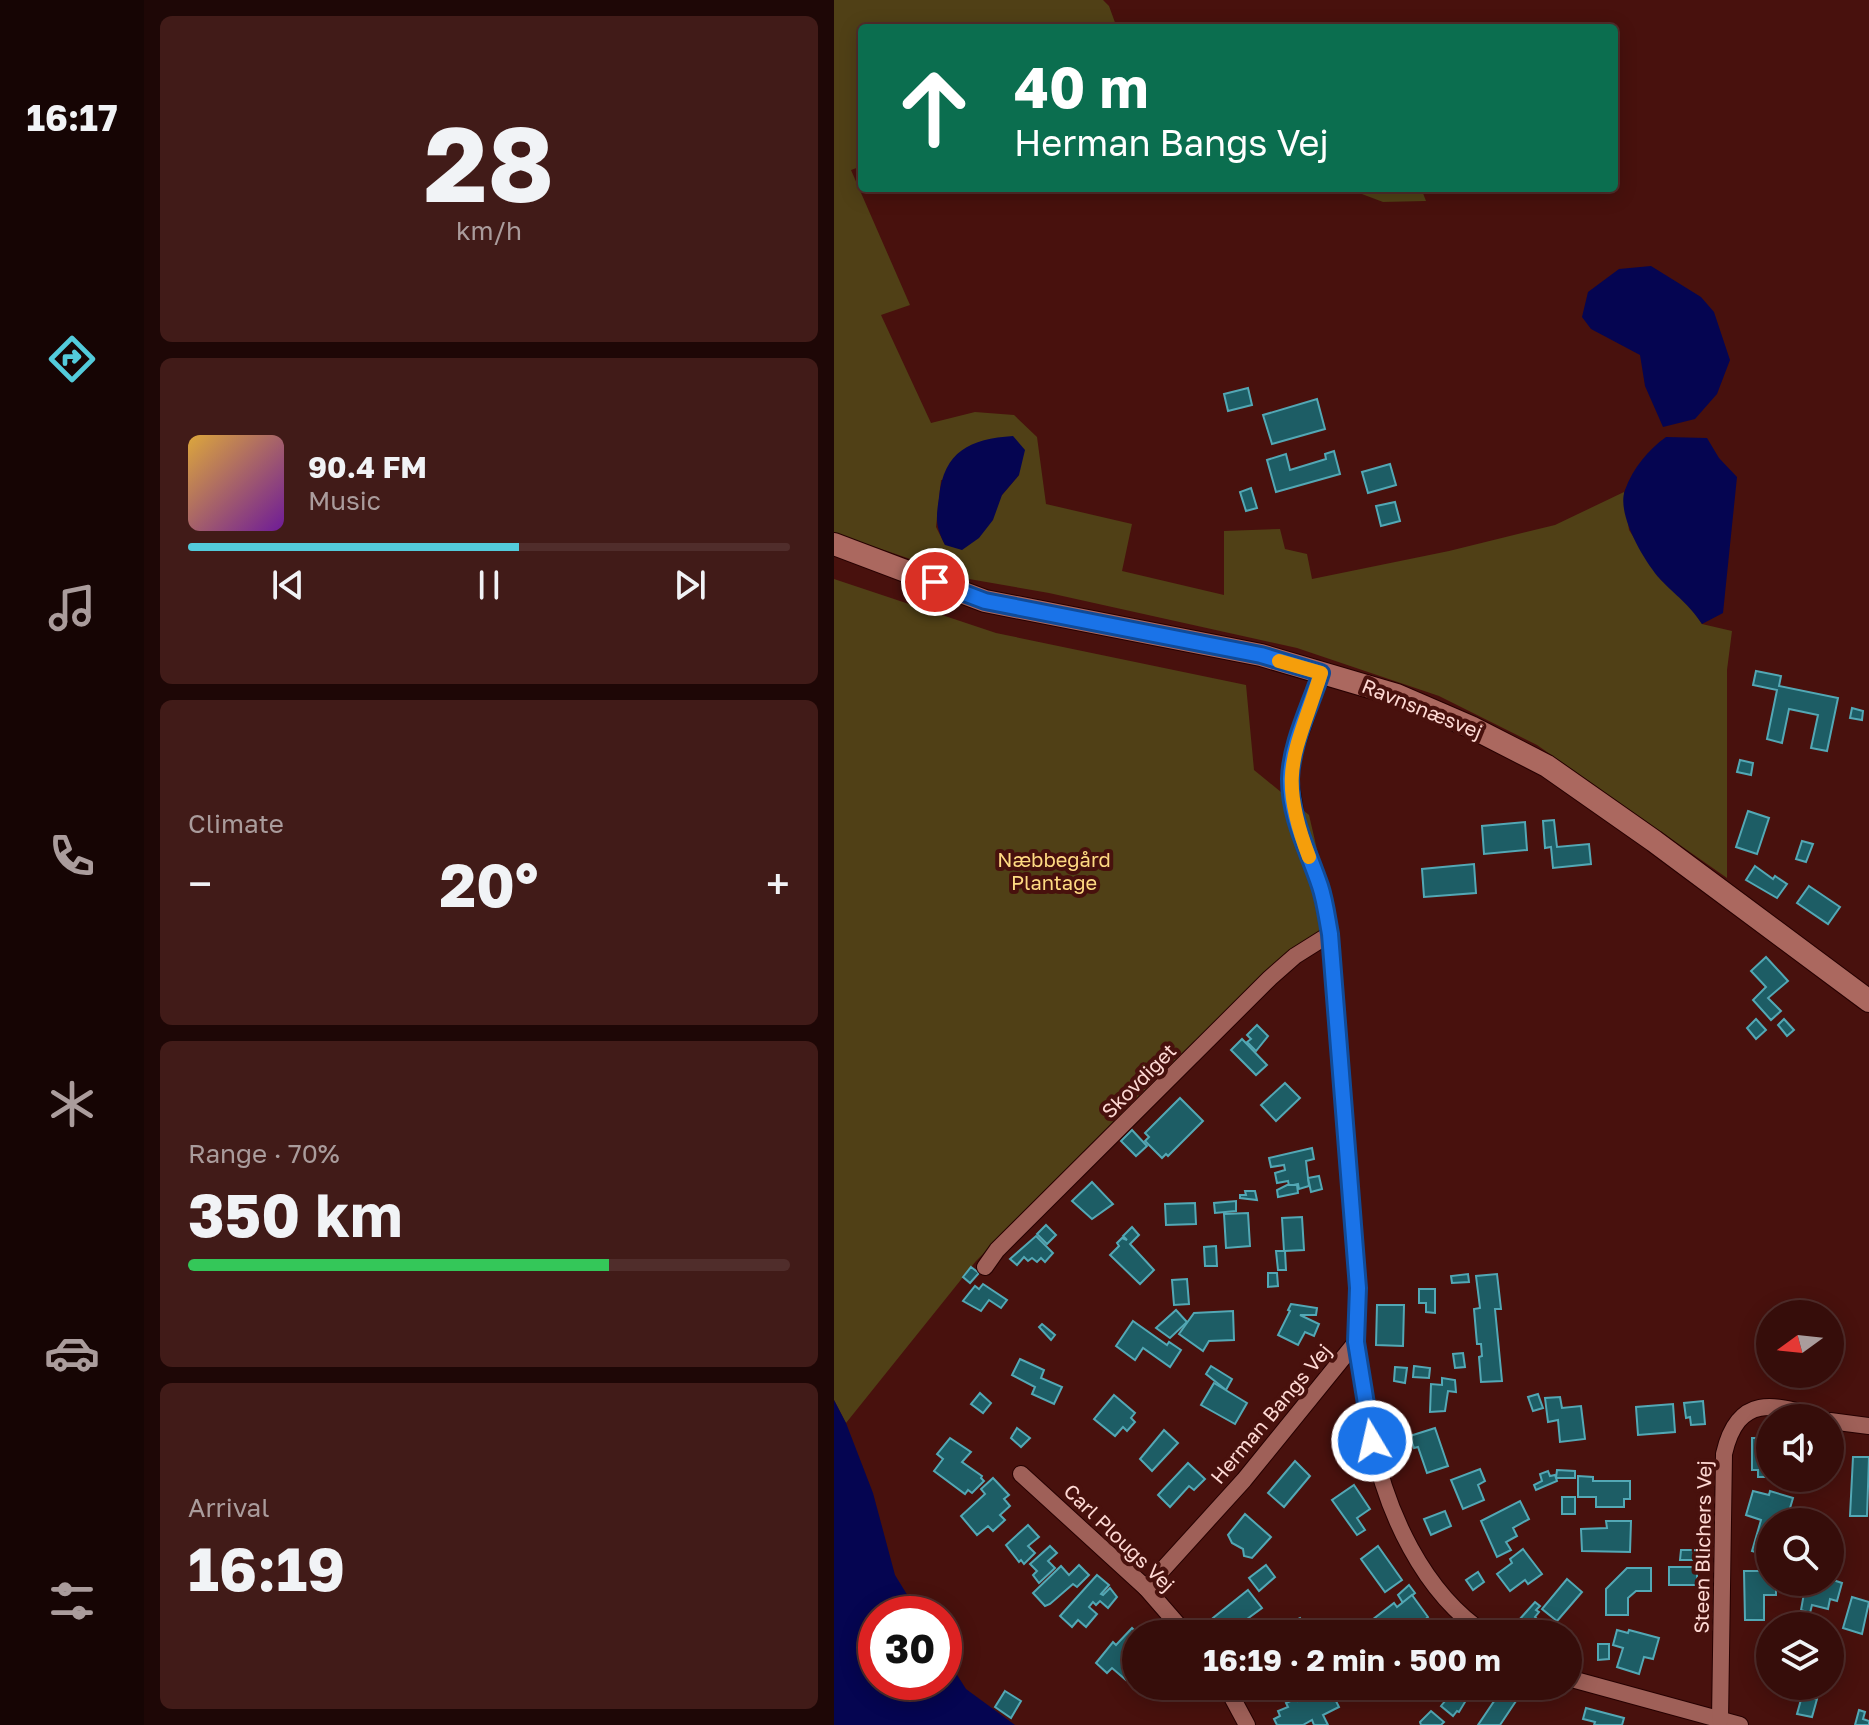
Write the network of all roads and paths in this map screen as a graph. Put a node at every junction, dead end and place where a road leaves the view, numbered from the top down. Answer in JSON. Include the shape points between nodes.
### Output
{"nodes":[{"id":1,"x":834,"y":544,"type":"edge"},
{"id":2,"x":1321,"y":673,"type":"junction"},
{"id":3,"x":1330,"y":934,"type":"junction"},
{"id":4,"x":1864,"y":998,"type":"edge"},
{"id":5,"x":985,"y":1267,"type":"dead end"},
{"id":6,"x":1356,"y":1342,"type":"junction"},
{"id":7,"x":1756,"y":1408,"type":"edge"},
{"id":8,"x":1844,"y":1423,"type":"edge"},
{"id":9,"x":1869,"y":1426,"type":"edge"},
{"id":10,"x":1021,"y":1474,"type":"dead end"},
{"id":11,"x":1146,"y":1588,"type":"junction"},
{"id":12,"x":1174,"y":1620,"type":"edge"},
{"id":13,"x":1470,"y":1620,"type":"edge"},
{"id":14,"x":1582,"y":1682,"type":"edge"},
{"id":15,"x":1234,"y":1700,"type":"edge"},
{"id":16,"x":1720,"y":1720,"type":"junction"},
{"id":17,"x":1247,"y":1725,"type":"edge"},
{"id":18,"x":1740,"y":1725,"type":"edge"}],
"edges":[{"from":1,"to":2,"type":"main road","name":"Ravnsnæsvej","via":[[985,601],[1261,655]]},
{"from":2,"to":3,"type":"street","name":"Herman Bangs Vej","via":[[1290,778],[1297,824],[1321,888]]},
{"from":2,"to":4,"type":"main road","name":"Ravnsnæsvej","via":[[1397,695],[1547,766]]},
{"from":3,"to":5,"type":"street","name":"Skovdiget","via":[[1270,978]]},
{"from":3,"to":6,"type":"street","name":"Herman Bangs Vej","via":[[1358,1288]]},
{"from":6,"to":11,"type":"street","name":"Herman Bangs Vej","via":[[1244,1480]]},
{"from":6,"to":13,"type":"street","via":[[1372,1441],[1402,1528],[1425,1573]]},
{"from":7,"to":16,"type":"street","name":"Steen Blichers Vej","via":[[1729,1431],[1724,1454]]},
{"from":8,"to":9,"type":"street"},
{"from":10,"to":11,"type":"street","name":"Carl Plougs Vej"},
{"from":11,"to":12,"type":"street","name":"Carl Plougs Vej"},
{"from":14,"to":16,"type":"street"},
{"from":15,"to":17,"type":"street"},
{"from":16,"to":18,"type":"street"}]}
